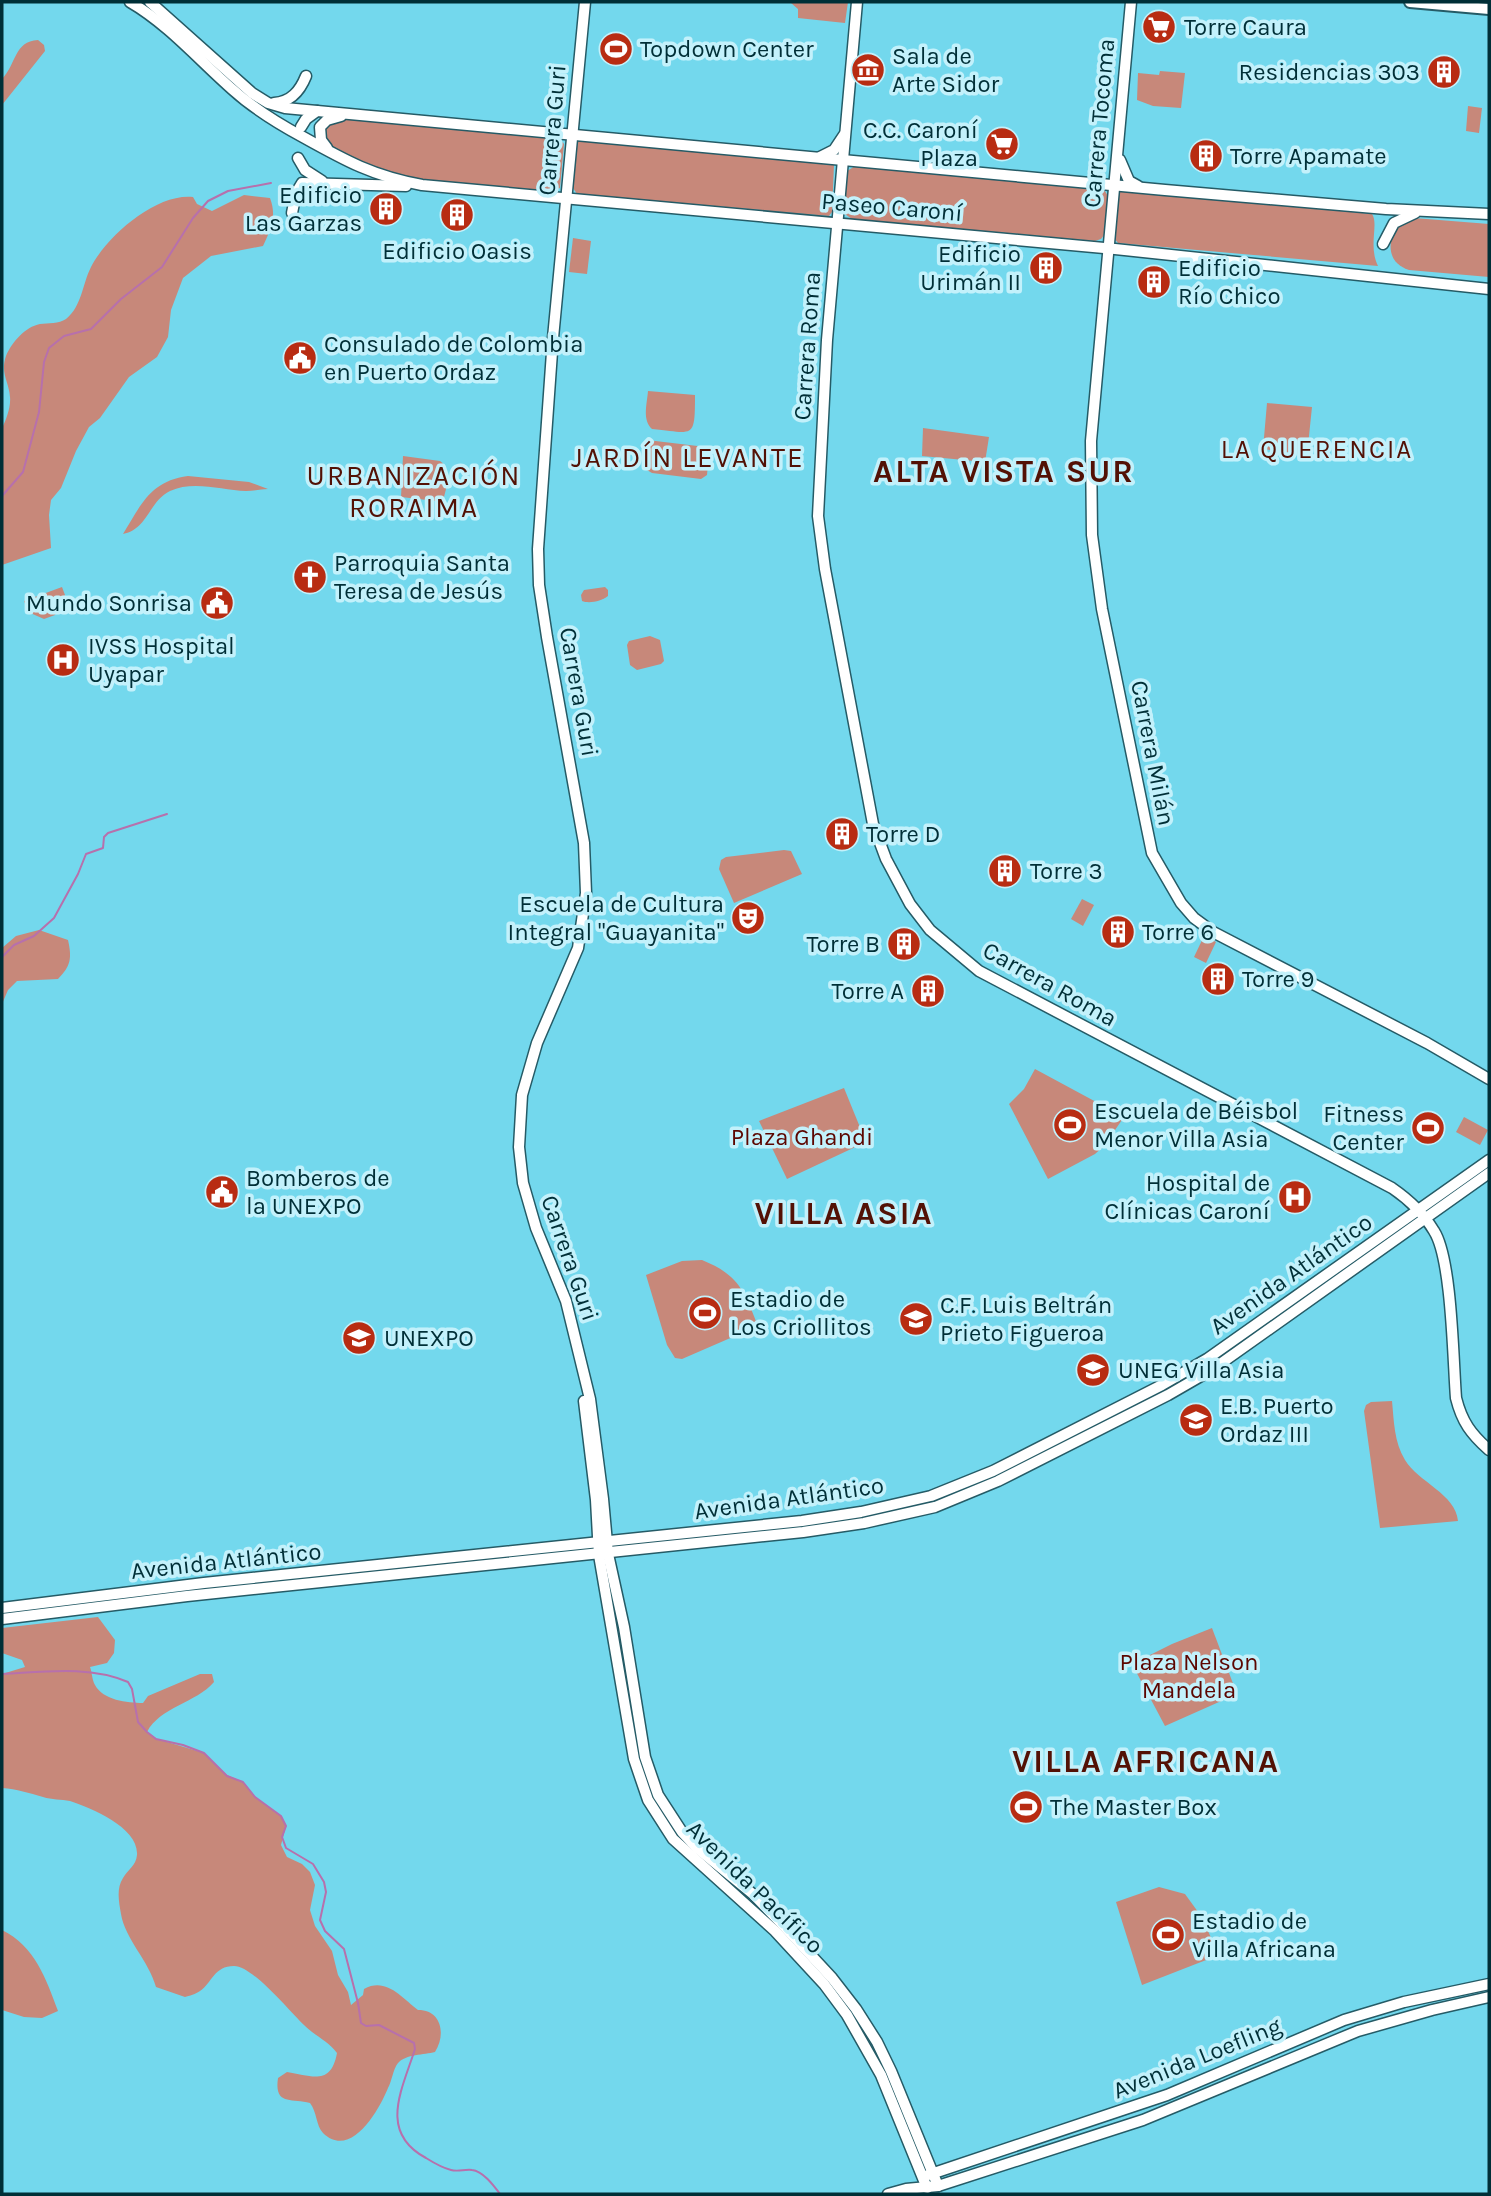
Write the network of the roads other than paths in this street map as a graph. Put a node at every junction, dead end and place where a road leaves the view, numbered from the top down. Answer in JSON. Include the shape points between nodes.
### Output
{"nodes":[{"id":1,"x":130,"y":2,"type":"edge"},
{"id":2,"x":150,"y":2,"type":"edge"},
{"id":3,"x":585,"y":2,"type":"edge"},
{"id":4,"x":858,"y":2,"type":"edge"},
{"id":5,"x":1131,"y":2,"type":"edge"},
{"id":6,"x":1410,"y":2,"type":"edge"},
{"id":7,"x":1489,"y":9,"type":"edge"},
{"id":8,"x":306,"y":76,"type":"dead end"},
{"id":9,"x":268,"y":103,"type":"junction"},
{"id":10,"x":317,"y":111,"type":"junction"},
{"id":11,"x":352,"y":114,"type":"junction"},
{"id":12,"x":575,"y":114,"type":"junction"},
{"id":13,"x":301,"y":131,"type":"junction"},
{"id":14,"x":846,"y":132,"type":"junction"},
{"id":15,"x":573,"y":134,"type":"junction"},
{"id":16,"x":596,"y":137,"type":"junction"},
{"id":17,"x":333,"y":154,"type":"junction"},
{"id":18,"x":1118,"y":154,"type":"junction"},
{"id":19,"x":820,"y":157,"type":"junction"},
{"id":20,"x":298,"y":158,"type":"dead end"},
{"id":21,"x":844,"y":159,"type":"junction"},
{"id":22,"x":326,"y":182,"type":"junction"},
{"id":23,"x":1115,"y":184,"type":"junction"},
{"id":24,"x":422,"y":185,"type":"junction"},
{"id":25,"x":1142,"y":188,"type":"junction"},
{"id":26,"x":568,"y":198,"type":"junction"},
{"id":27,"x":1426,"y":210,"type":"junction"},
{"id":28,"x":292,"y":213,"type":"dead end"},
{"id":29,"x":1487,"y":215,"type":"edge"},
{"id":30,"x":838,"y":223,"type":"junction"},
{"id":31,"x":1383,"y":244,"type":"dead end"},
{"id":32,"x":1109,"y":248,"type":"junction"},
{"id":33,"x":1489,"y":289,"type":"edge"},
{"id":34,"x":1489,"y":1079,"type":"edge"},
{"id":35,"x":1489,"y":1160,"type":"edge"},
{"id":36,"x":1489,"y":1173,"type":"edge"},
{"id":37,"x":1420,"y":1214,"type":"junction"},
{"id":38,"x":1489,"y":1450,"type":"edge"},
{"id":39,"x":602,"y":1543,"type":"junction"},
{"id":40,"x":603,"y":1554,"type":"junction"},
{"id":41,"x":2,"y":1608,"type":"edge"},
{"id":42,"x":2,"y":1619,"type":"edge"},
{"id":43,"x":629,"y":1654,"type":"junction"},
{"id":44,"x":618,"y":1659,"type":"junction"},
{"id":45,"x":1489,"y":1984,"type":"edge"},
{"id":46,"x":1489,"y":1997,"type":"edge"},
{"id":47,"x":933,"y":2173,"type":"junction"},
{"id":48,"x":922,"y":2178,"type":"junction"},
{"id":49,"x":932,"y":2187,"type":"junction"},
{"id":50,"x":906,"y":2189,"type":"junction"},
{"id":51,"x":888,"y":2194,"type":"edge"}],
"edges":[{"from":1,"to":13,"type":"street","name":"Paseo Caroní","via":[[269,119]]},
{"from":2,"to":9,"type":"street"},
{"from":3,"to":12,"type":"street","name":"Carrera Guri"},
{"from":4,"to":14,"type":"street","name":"Carrera Roma"},
{"from":5,"to":18,"type":"street","name":"Carrera Tocoma"},
{"from":6,"to":7,"type":"main road"},
{"from":8,"to":9,"type":"street","via":[[289,99]]},
{"from":9,"to":10,"type":"street","name":"Paseo Caroní"},
{"from":10,"to":11,"type":"street","name":"Paseo Caroní"},
{"from":10,"to":13,"type":"street","via":[[306,119]]},
{"from":11,"to":15,"type":"street","name":"Paseo Caroní"},
{"from":11,"to":17,"type":"street","via":[[332,117],[320,127],[321,140]]},
{"from":12,"to":15,"type":"street","name":"Carrera Guri"},
{"from":12,"to":16,"type":"street","via":[[584,131]]},
{"from":13,"to":17,"type":"street","name":"Paseo Caroní"},
{"from":14,"to":19,"type":"street","via":[[834,150]]},
{"from":14,"to":21,"type":"street","name":"Carrera Roma"},
{"from":15,"to":16,"type":"street","name":"Paseo Caroní"},
{"from":15,"to":26,"type":"street","name":"Carrera Guri"},
{"from":16,"to":19,"type":"street","name":"Paseo Caroní"},
{"from":17,"to":24,"type":"street","name":"Paseo Caroní","via":[[386,178]]},
{"from":18,"to":23,"type":"street","name":"Carrera Tocoma"},
{"from":18,"to":25,"type":"street","via":[[1129,181]]},
{"from":19,"to":21,"type":"street","name":"Paseo Caroní"},
{"from":20,"to":22,"type":"street","via":[[305,170]]},
{"from":21,"to":23,"type":"street","name":"Paseo Caroní"},
{"from":21,"to":30,"type":"street","name":"Carrera Roma"},
{"from":22,"to":24,"type":"street"},
{"from":22,"to":28,"type":"street","via":[[300,185]]},
{"from":23,"to":25,"type":"street","name":"Paseo Caroní"},
{"from":23,"to":32,"type":"street","name":"Carrera Tocoma"},
{"from":24,"to":26,"type":"street","name":"Paseo Caroní"},
{"from":25,"to":27,"type":"street","name":"Paseo Caroní"},
{"from":26,"to":30,"type":"street","name":"Paseo Caroní"},
{"from":26,"to":39,"type":"street","name":"Carrera Guri","via":[[538,520],[539,584],[584,843],[586,893],[578,948],[537,1044],[519,1117],[523,1184],[566,1301],[582,1369]]},
{"from":27,"to":29,"type":"street","name":"Paseo Caroní"},
{"from":27,"to":31,"type":"street","via":[[1394,223]]},
{"from":30,"to":32,"type":"street","name":"Paseo Caroní"},
{"from":30,"to":37,"type":"street","name":"Carrera Roma","via":[[818,516],[873,824],[910,904],[930,930],[978,971],[1392,1188]]},
{"from":32,"to":33,"type":"street","name":"Paseo Caroní"},
{"from":32,"to":34,"type":"street","name":"Carrera Milán","via":[[1091,440],[1092,535],[1102,609],[1152,853],[1181,903],[1213,932]]},
{"from":35,"to":37,"type":"street","name":"Avenida Atlántico"},
{"from":36,"to":37,"type":"street","name":"Avenida Atlántico"},
{"from":37,"to":38,"type":"street","name":"Carrera Roma","via":[[1434,1230],[1445,1266],[1461,1418]]},
{"from":37,"to":39,"type":"street","name":"Avenida Atlántico","via":[[1207,1359],[1015,1460],[944,1491],[825,1518]]},
{"from":37,"to":40,"type":"street","name":"Avenida Atlántico","via":[[1375,1256],[1213,1368],[1009,1476],[935,1507],[803,1532]]},
{"from":39,"to":40,"type":"street","name":"Carrera Guri"},
{"from":39,"to":41,"type":"street","name":"Avenida Atlántico"},
{"from":40,"to":42,"type":"street","name":"Avenida Atlántico"},
{"from":40,"to":43,"type":"street","name":"Avenida Pacífico"},
{"from":40,"to":44,"type":"street","name":"Avenida Pacífico"},
{"from":43,"to":44,"type":"street"},
{"from":43,"to":47,"type":"street","name":"Avenida Pacífico","via":[[645,1757],[670,1816],[698,1849],[781,1923],[856,2009],[891,2071]]},
{"from":44,"to":48,"type":"street","name":"Avenida Pacífico","via":[[635,1759],[648,1800],[691,1857],[775,1931],[847,2015],[881,2075]]},
{"from":45,"to":47,"type":"street","name":"Avenida Loefling","via":[[1344,2020],[1167,2095]]},
{"from":46,"to":49,"type":"street","name":"Avenida Loefling","via":[[1358,2031],[1143,2120]]},
{"from":47,"to":48,"type":"street","name":"Avenida Loefling"},
{"from":47,"to":49,"type":"street","name":"Avenida Pacífico"},
{"from":48,"to":49,"type":"street","name":"Avenida Pacífico"},
{"from":48,"to":50,"type":"street","name":"Avenida Loefling"},
{"from":49,"to":50,"type":"street","name":"Avenida Loefling"},
{"from":50,"to":51,"type":"street"}]}
